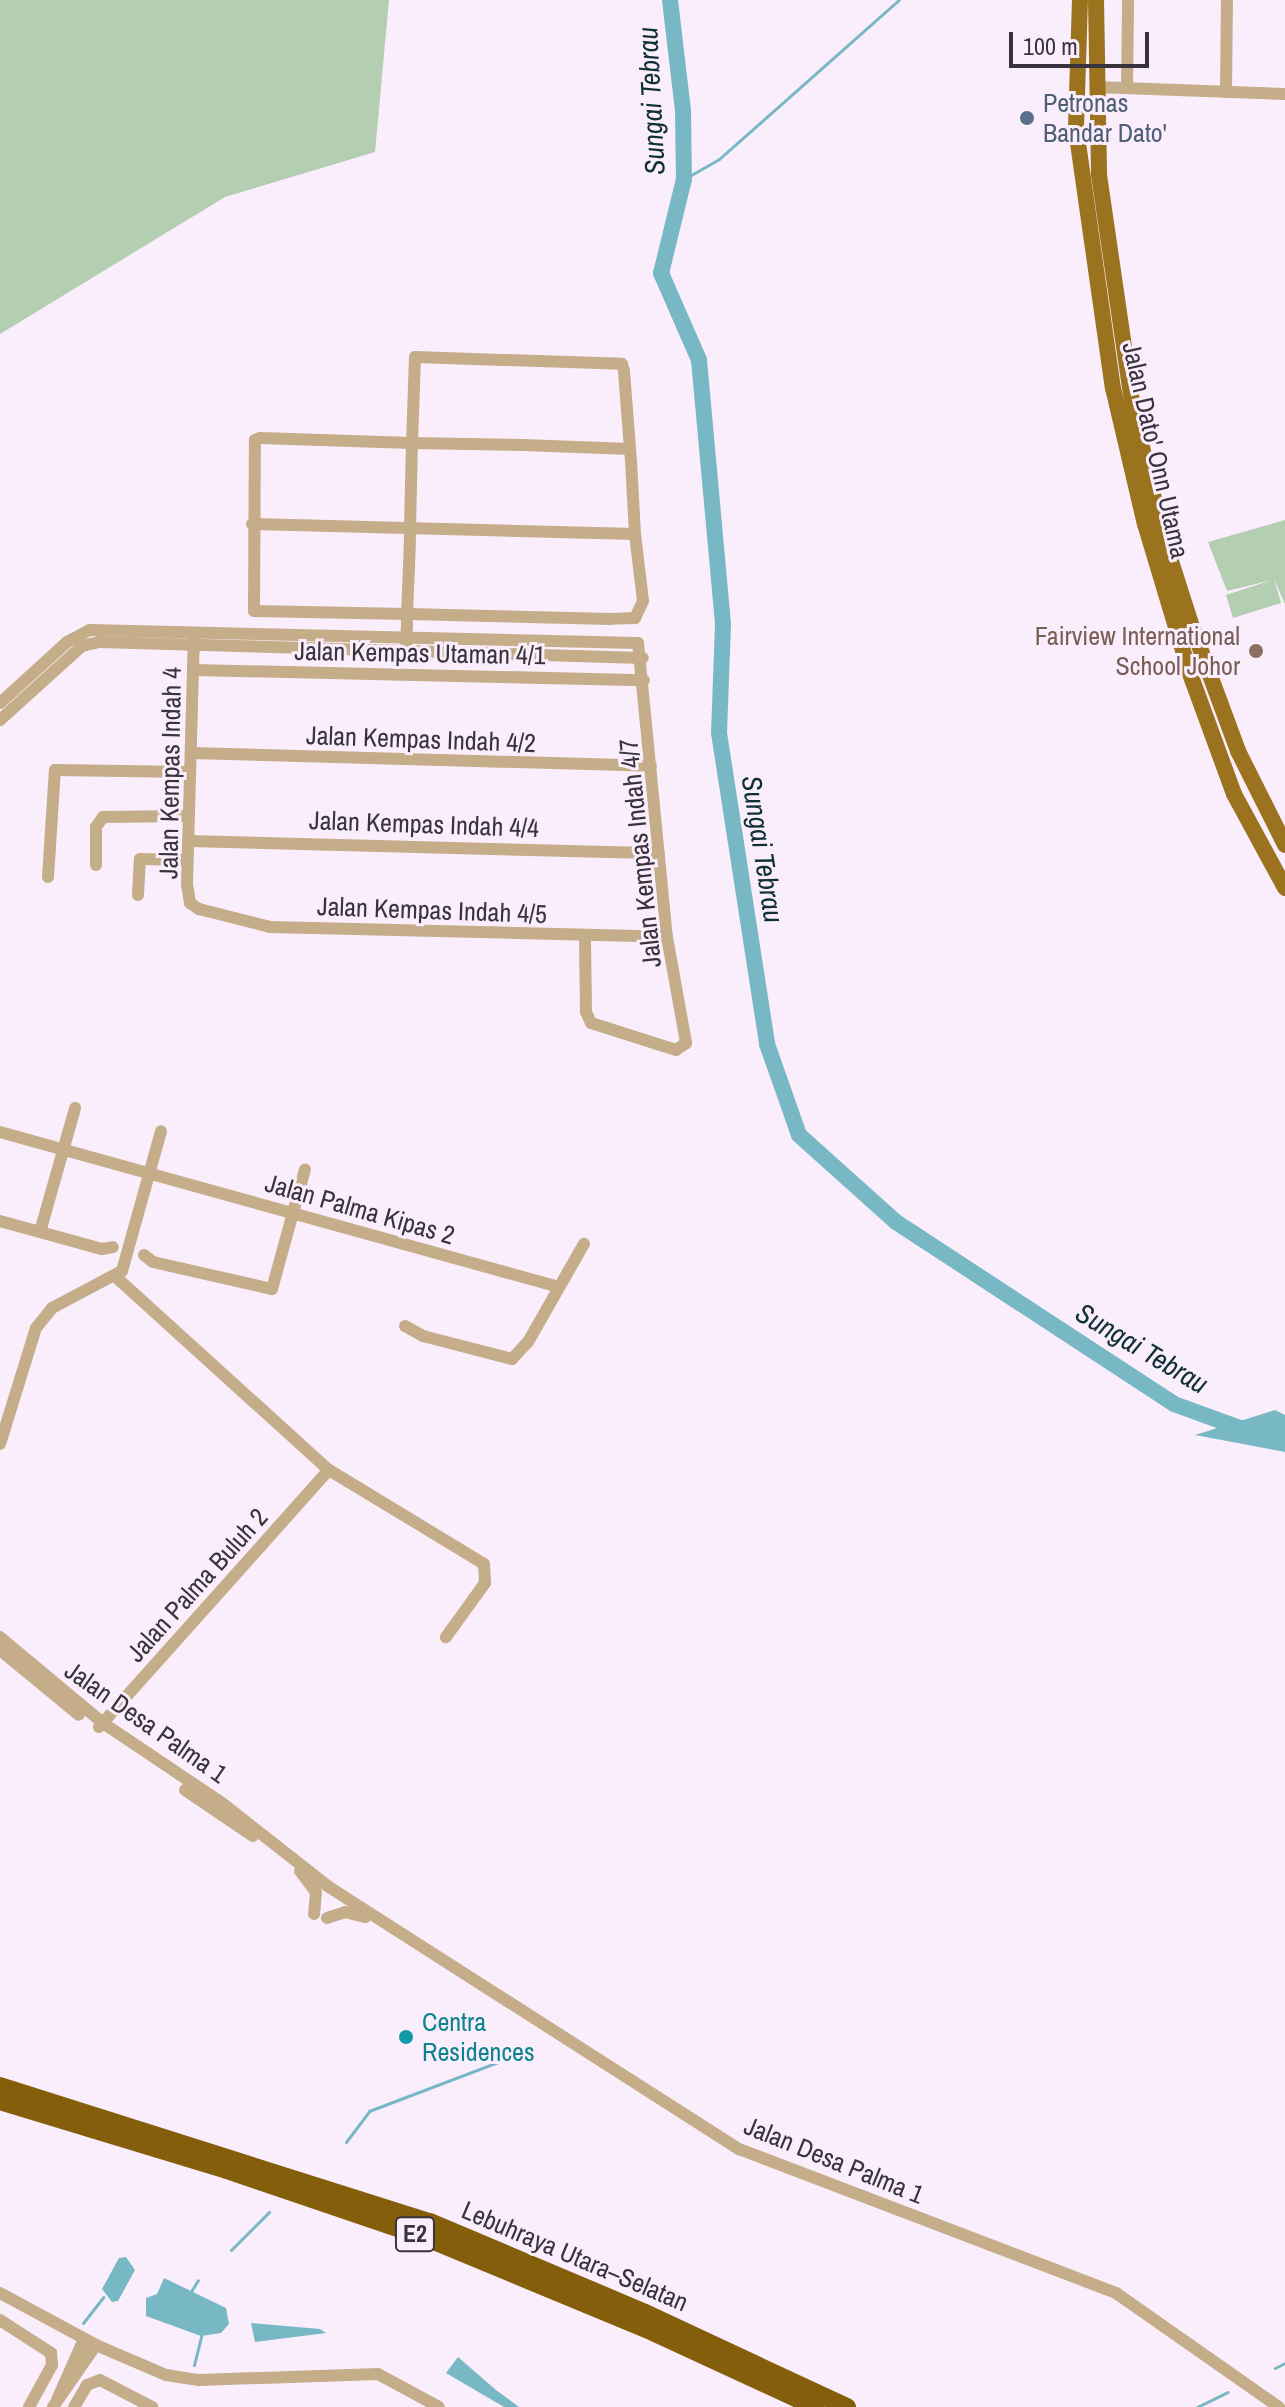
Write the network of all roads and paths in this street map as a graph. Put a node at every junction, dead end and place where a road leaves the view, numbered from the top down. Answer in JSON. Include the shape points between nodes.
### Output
{"nodes":[{"id":1,"x":1080,"y":0,"type":"edge"},
{"id":2,"x":1096,"y":0,"type":"edge"},
{"id":3,"x":1128,"y":0,"type":"edge"},
{"id":4,"x":1227,"y":0,"type":"edge"},
{"id":5,"x":1096,"y":87,"type":"junction"},
{"id":6,"x":1127,"y":88,"type":"junction"},
{"id":7,"x":1226,"y":92,"type":"junction"},
{"id":8,"x":1285,"y":94,"type":"edge"},
{"id":9,"x":412,"y":443,"type":"junction"},
{"id":10,"x":630,"y":449,"type":"junction"},
{"id":11,"x":252,"y":524,"type":"junction"},
{"id":12,"x":410,"y":529,"type":"junction"},
{"id":13,"x":635,"y":534,"type":"junction"},
{"id":14,"x":407,"y":614,"type":"junction"},
{"id":15,"x":406,"y":636,"type":"junction"},
{"id":16,"x":194,"y":640,"type":"junction"},
{"id":17,"x":406,"y":652,"type":"junction"},
{"id":18,"x":643,"y":658,"type":"junction"},
{"id":19,"x":194,"y":670,"type":"junction"},
{"id":20,"x":644,"y":680,"type":"junction"},
{"id":21,"x":0,"y":703,"type":"edge"},
{"id":22,"x":0,"y":720,"type":"edge"},
{"id":23,"x":1238,"y":751,"type":"junction"},
{"id":24,"x":191,"y":753,"type":"junction"},
{"id":25,"x":1221,"y":758,"type":"junction"},
{"id":26,"x":651,"y":766,"type":"junction"},
{"id":27,"x":189,"y":772,"type":"junction"},
{"id":28,"x":187,"y":816,"type":"junction"},
{"id":29,"x":188,"y":841,"type":"junction"},
{"id":30,"x":1285,"y":845,"type":"edge"},
{"id":31,"x":659,"y":853,"type":"junction"},
{"id":32,"x":187,"y":860,"type":"junction"},
{"id":33,"x":96,"y":865,"type":"dead end"},
{"id":34,"x":48,"y":877,"type":"dead end"},
{"id":35,"x":1285,"y":888,"type":"edge"},
{"id":36,"x":138,"y":895,"type":"dead end"},
{"id":37,"x":199,"y":909,"type":"joint"},
{"id":38,"x":585,"y":937,"type":"junction"},
{"id":39,"x":667,"y":937,"type":"junction"},
{"id":40,"x":75,"y":1108,"type":"dead end"},
{"id":41,"x":161,"y":1131,"type":"dead end"},
{"id":42,"x":0,"y":1132,"type":"edge"},
{"id":43,"x":64,"y":1149,"type":"junction"},
{"id":44,"x":305,"y":1169,"type":"dead end"},
{"id":45,"x":149,"y":1173,"type":"junction"},
{"id":46,"x":294,"y":1213,"type":"junction"},
{"id":47,"x":0,"y":1221,"type":"edge"},
{"id":48,"x":40,"y":1232,"type":"junction"},
{"id":49,"x":584,"y":1244,"type":"dead end"},
{"id":50,"x":113,"y":1247,"type":"dead end"},
{"id":51,"x":144,"y":1255,"type":"dead end"},
{"id":52,"x":117,"y":1278,"type":"junction"},
{"id":53,"x":559,"y":1287,"type":"junction"},
{"id":54,"x":405,"y":1326,"type":"dead end"},
{"id":55,"x":0,"y":1444,"type":"edge"},
{"id":56,"x":329,"y":1470,"type":"junction"},
{"id":57,"x":0,"y":1637,"type":"edge"},
{"id":58,"x":446,"y":1637,"type":"dead end"},
{"id":59,"x":0,"y":1650,"type":"edge"},
{"id":60,"x":100,"y":1726,"type":"junction"},
{"id":61,"x":291,"y":1861,"type":"junction"},
{"id":62,"x":387,"y":1925,"type":"junction"},
{"id":63,"x":0,"y":2074,"type":"edge"},
{"id":64,"x":0,"y":2086,"type":"edge"},
{"id":65,"x":0,"y":2101,"type":"edge"},
{"id":66,"x":72,"y":2105,"type":"junction"},
{"id":67,"x":0,"y":2293,"type":"edge"},
{"id":68,"x":0,"y":2320,"type":"edge"},
{"id":69,"x":90,"y":2342,"type":"junction"},
{"id":70,"x":55,"y":2404,"type":"edge"},
{"id":71,"x":29,"y":2407,"type":"edge"},
{"id":72,"x":74,"y":2407,"type":"edge"},
{"id":73,"x":152,"y":2407,"type":"edge"},
{"id":74,"x":439,"y":2407,"type":"edge"},
{"id":75,"x":815,"y":2407,"type":"edge"},
{"id":76,"x":847,"y":2407,"type":"edge"},
{"id":77,"x":1279,"y":2407,"type":"edge"}],
"edges":[{"from":1,"to":25,"type":"main road","name":"Jalan Dato' Onn Utama","via":[[1076,129],[1113,388],[1145,524]]},
{"from":2,"to":5,"type":"main road","name":"Jalan Dato' Onn Utama"},
{"from":3,"to":6,"type":"street"},
{"from":4,"to":7,"type":"street"},
{"from":5,"to":6,"type":"street"},
{"from":5,"to":23,"type":"main road","name":"Jalan Dato' Onn Utama","via":[[1099,175],[1133,408],[1162,533]]},
{"from":6,"to":7,"type":"street"},
{"from":7,"to":8,"type":"street"},
{"from":9,"to":10,"type":"street"},
{"from":9,"to":10,"type":"street","via":[[415,357],[613,360],[624,371]]},
{"from":9,"to":11,"type":"street","via":[[255,440]]},
{"from":9,"to":12,"type":"street"},
{"from":10,"to":13,"type":"street"},
{"from":11,"to":12,"type":"street"},
{"from":11,"to":14,"type":"street","via":[[254,611]]},
{"from":12,"to":13,"type":"street"},
{"from":12,"to":14,"type":"street"},
{"from":13,"to":14,"type":"street","via":[[643,609],[626,619]]},
{"from":14,"to":15,"type":"street"},
{"from":15,"to":16,"type":"street"},
{"from":15,"to":17,"type":"street"},
{"from":15,"to":18,"type":"street","via":[[638,643]]},
{"from":16,"to":17,"type":"street"},
{"from":16,"to":19,"type":"street","name":"Jalan Kempas Indah 4"},
{"from":16,"to":21,"type":"street","via":[[80,633]]},
{"from":16,"to":22,"type":"street","via":[[82,646]]},
{"from":17,"to":18,"type":"street"},
{"from":18,"to":20,"type":"street","name":"Jalan Kempas Indah 4/7"},
{"from":19,"to":20,"type":"street","name":"Jalan Kempas Utaman 4/1"},
{"from":19,"to":24,"type":"street","name":"Jalan Kempas Indah 4"},
{"from":20,"to":26,"type":"street","name":"Jalan Kempas Indah 4/7"},
{"from":23,"to":25,"type":"main road"},
{"from":23,"to":30,"type":"main road","name":"Jalan Dato' Onn Utama"},
{"from":24,"to":26,"type":"street","name":"Jalan Kempas Indah 4/2"},
{"from":24,"to":27,"type":"street","name":"Jalan Kempas Indah 4"},
{"from":25,"to":35,"type":"main road","name":"Jalan Dato' Onn Utama","via":[[1234,794]]},
{"from":26,"to":31,"type":"street","name":"Jalan Kempas Indah 4/7"},
{"from":27,"to":28,"type":"street","name":"Jalan Kempas Indah 4"},
{"from":27,"to":34,"type":"street","via":[[55,770]]},
{"from":28,"to":29,"type":"street","name":"Jalan Kempas Indah 4"},
{"from":28,"to":33,"type":"street","via":[[103,817],[96,827]]},
{"from":29,"to":31,"type":"street","name":"Jalan Kempas Indah 4/4"},
{"from":29,"to":32,"type":"street","name":"Jalan Kempas Indah 4"},
{"from":31,"to":39,"type":"street","name":"Jalan Kempas Indah 4/7"},
{"from":32,"to":36,"type":"street","via":[[140,859]]},
{"from":32,"to":37,"type":"street","name":"Jalan Kempas Indah 4","via":[[190,903]]},
{"from":37,"to":38,"type":"street","name":"Jalan Kempas Indah 4/5","via":[[270,927]]},
{"from":38,"to":39,"type":"street","name":"Jalan Kempas Indah 4/5"},
{"from":38,"to":39,"type":"street","name":"Jalan Kempas Indah 4/7","via":[[586,1012],[591,1023],[676,1050],[686,1043]]},
{"from":40,"to":43,"type":"street"},
{"from":41,"to":45,"type":"street"},
{"from":42,"to":43,"type":"street","name":"Jalan Palma Kipas 2"},
{"from":43,"to":45,"type":"street","name":"Jalan Palma Kipas 2"},
{"from":43,"to":48,"type":"street"},
{"from":44,"to":46,"type":"street"},
{"from":45,"to":46,"type":"street","name":"Jalan Palma Kipas 2"},
{"from":45,"to":52,"type":"street"},
{"from":46,"to":51,"type":"street","via":[[272,1289],[153,1262]]},
{"from":46,"to":53,"type":"street","name":"Jalan Palma Kipas 2"},
{"from":47,"to":48,"type":"street"},
{"from":48,"to":50,"type":"street","via":[[107,1250]]},
{"from":49,"to":53,"type":"street"},
{"from":52,"to":55,"type":"street","via":[[52,1308],[36,1328]]},
{"from":52,"to":56,"type":"street"},
{"from":53,"to":54,"type":"street","via":[[512,1359],[423,1336]]},
{"from":56,"to":58,"type":"street","via":[[484,1564],[485,1583]]},
{"from":56,"to":60,"type":"street","name":"Jalan Palma Buluh 2"},
{"from":57,"to":60,"type":"street","name":"Jalan Desa Palma 1"},
{"from":59,"to":60,"type":"street","name":"Jalan Desa Palma 1"},
{"from":60,"to":61,"type":"street","name":"Jalan Desa Palma 1","via":[[222,1803]]},
{"from":61,"to":62,"type":"street","name":"Jalan Desa Palma 1"},
{"from":61,"to":62,"type":"street","via":[[316,1892],[320,1916],[352,1912]]},
{"from":62,"to":77,"type":"street","name":"Jalan Desa Palma 1","via":[[739,2149],[1116,2293]]},
{"from":63,"to":66,"type":"highway"},
{"from":64,"to":66,"type":"highway","name":"Lebuhraya Utara–Selatan","number":"E2"},
{"from":65,"to":75,"type":"highway","name":"Lebuhraya Utara–Selatan","number":"E2","via":[[424,2237],[653,2332]]},
{"from":66,"to":76,"type":"highway","name":"Lebuhraya Utara–Selatan","number":"E2","via":[[430,2222],[645,2313]]},
{"from":67,"to":69,"type":"street"},
{"from":68,"to":71,"type":"street","via":[[51,2353],[52,2365]]},
{"from":69,"to":70,"type":"street"},
{"from":69,"to":74,"type":"street","via":[[166,2375],[199,2380],[378,2374]]},
{"from":72,"to":73,"type":"street","via":[[87,2385],[100,2380]]}]}
